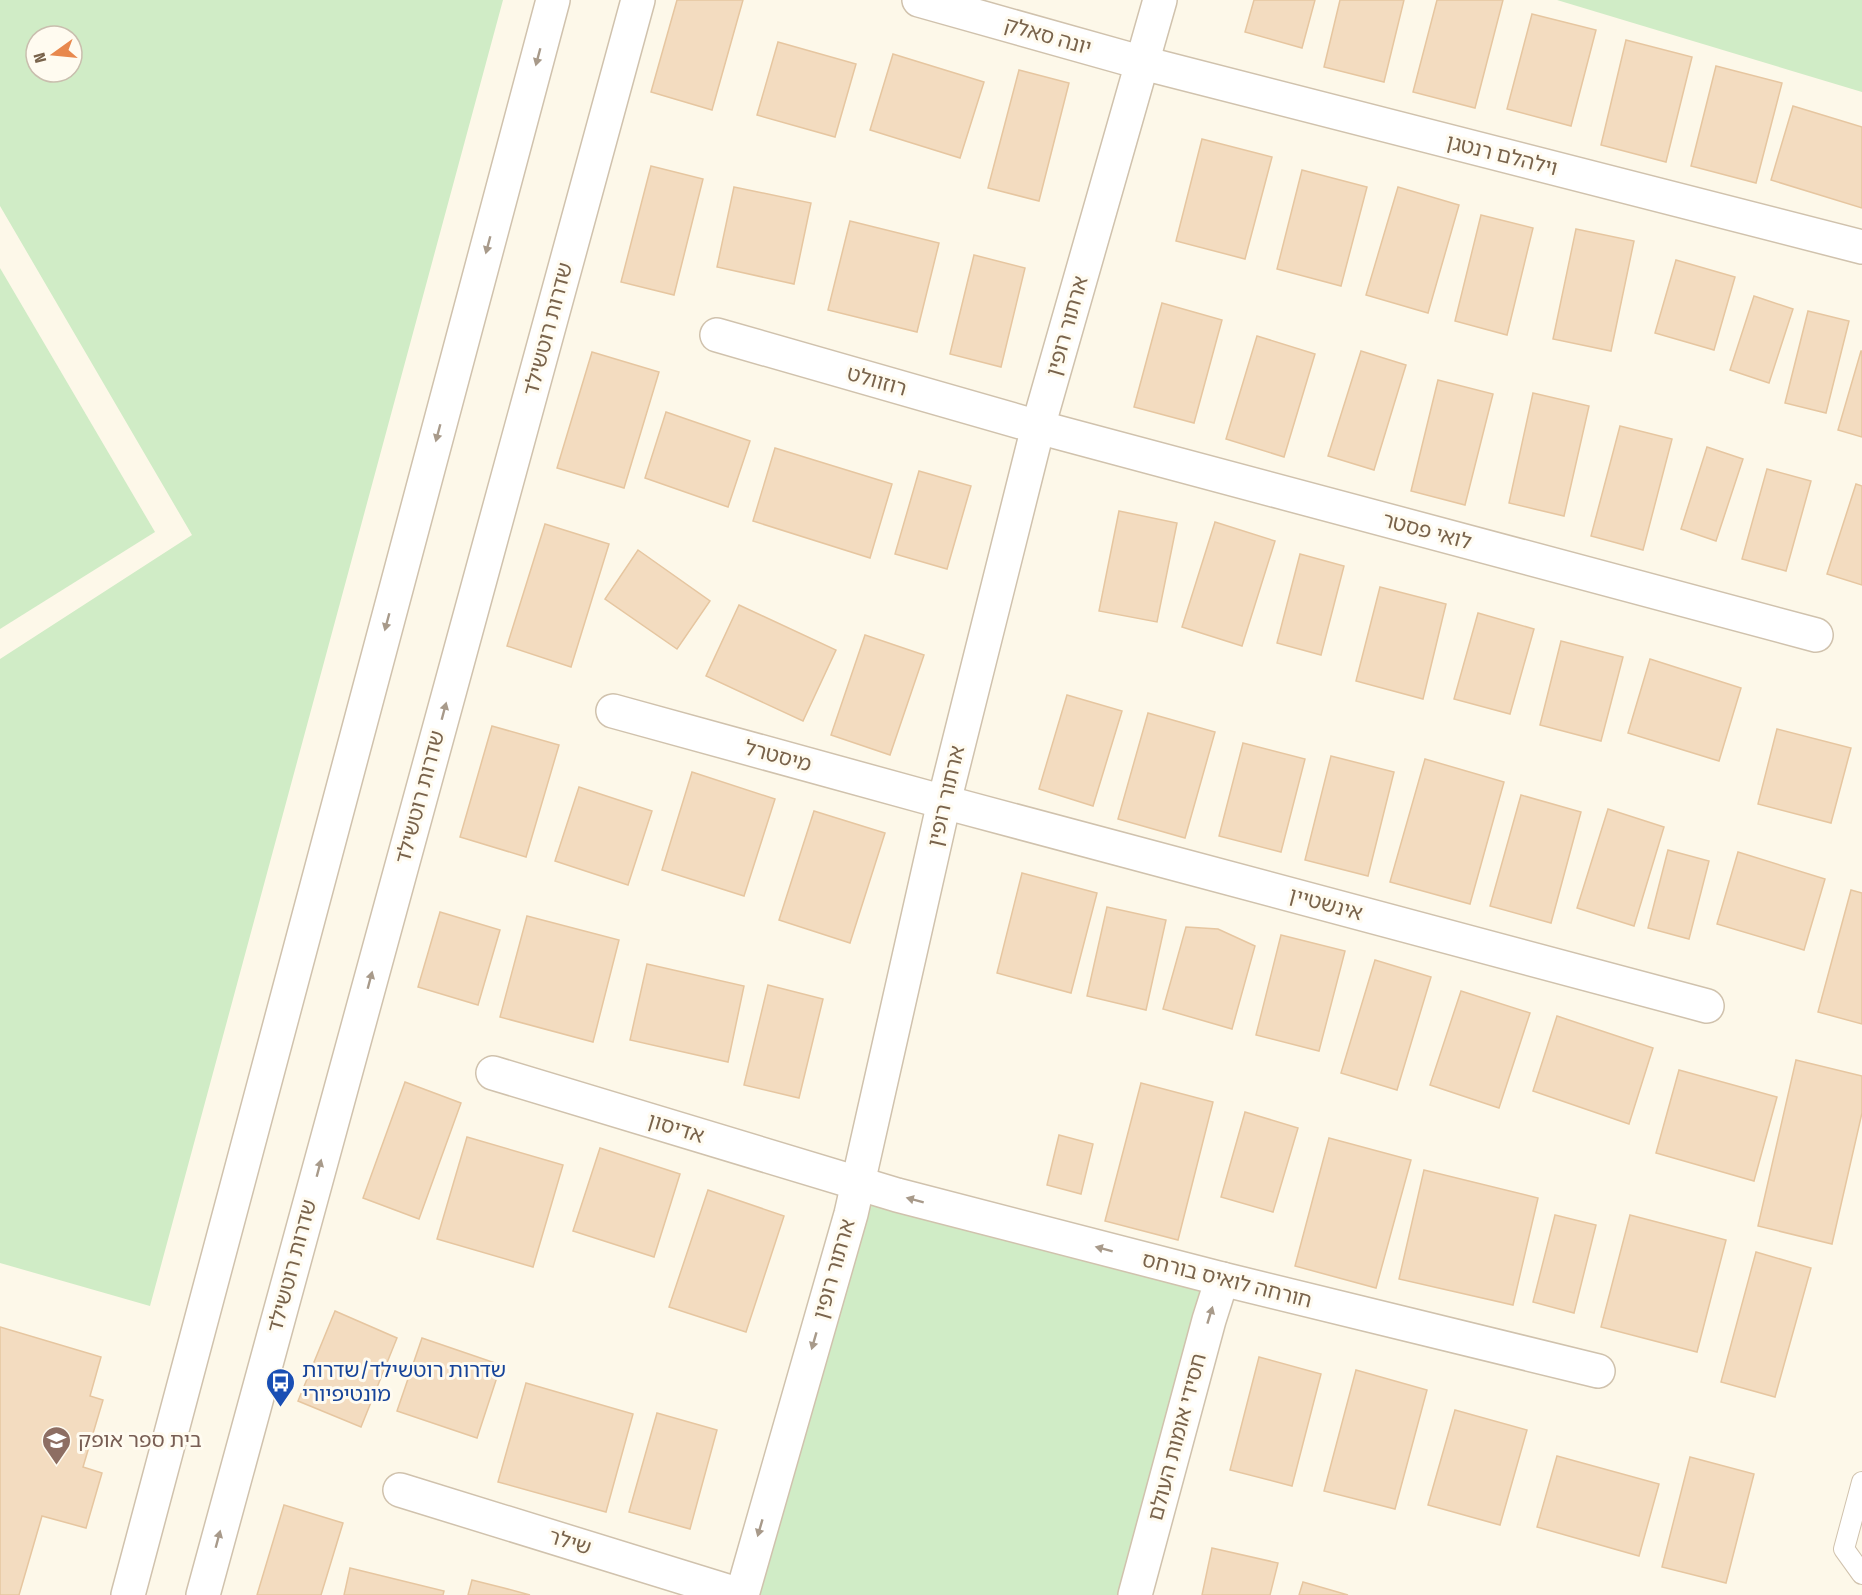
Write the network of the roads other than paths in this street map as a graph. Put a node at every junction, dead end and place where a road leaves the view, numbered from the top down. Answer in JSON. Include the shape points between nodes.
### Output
{"nodes":[{"id":1,"x":553,"y":0,"type":"edge"},
{"id":2,"x":638,"y":0,"type":"edge"},
{"id":3,"x":919,"y":0,"type":"edge"},
{"id":4,"x":1160,"y":0,"type":"edge"},
{"id":5,"x":1143,"y":63,"type":"junction"},
{"id":6,"x":1862,"y":247,"type":"edge"},
{"id":7,"x":717,"y":334,"type":"dead end"},
{"id":8,"x":1038,"y":427,"type":"junction"},
{"id":9,"x":1816,"y":635,"type":"dead end"},
{"id":10,"x":613,"y":711,"type":"dead end"},
{"id":11,"x":944,"y":802,"type":"junction"},
{"id":12,"x":1707,"y":1006,"type":"dead end"},
{"id":13,"x":494,"y":1073,"type":"dead end"},
{"id":14,"x":858,"y":1184,"type":"junction"},
{"id":15,"x":1222,"y":1279,"type":"junction"},
{"id":16,"x":1598,"y":1371,"type":"dead end"},
{"id":17,"x":1862,"y":1482,"type":"edge"},
{"id":18,"x":400,"y":1490,"type":"dead end"},
{"id":19,"x":1862,"y":1574,"type":"edge"},
{"id":20,"x":128,"y":1595,"type":"edge"},
{"id":21,"x":202,"y":1595,"type":"edge"},
{"id":22,"x":741,"y":1595,"type":"edge"},
{"id":23,"x":1136,"y":1595,"type":"edge"}],
"edges":[{"from":1,"to":20,"type":"street","one_way":true},
{"from":21,"to":2,"type":"street","name":"שדרות רוטשילד","one_way":true},
{"from":3,"to":5,"type":"street","name":"יונה סאלק"},
{"from":4,"to":5,"type":"street","name":"ארתור רופין"},
{"from":5,"to":6,"type":"street","name":"וילהלם רנטגן"},
{"from":5,"to":8,"type":"street","name":"ארתור רופין"},
{"from":7,"to":8,"type":"street","name":"רוזוולט"},
{"from":8,"to":9,"type":"street","name":"לואי פסטר"},
{"from":8,"to":11,"type":"street","name":"ארתור רופין"},
{"from":10,"to":11,"type":"street","name":"מיסטרל"},
{"from":11,"to":12,"type":"street","name":"אינשטיין"},
{"from":11,"to":14,"type":"street","name":"ארתור רופין"},
{"from":13,"to":14,"type":"street","name":"אדיסון"},
{"from":15,"to":14,"type":"street","name":"חורחה לואיס בורחס","one_way":true},
{"from":14,"to":22,"type":"street","name":"ארתור רופין","one_way":true},
{"from":15,"to":16,"type":"street","name":"חורחה לואיס בורחס"},
{"from":23,"to":15,"type":"street","name":"חסידי אומות העולם","one_way":true},
{"from":17,"to":19,"type":"lane","via":[[1844,1549]]},
{"from":18,"to":22,"type":"street","name":"שילר"}]}
